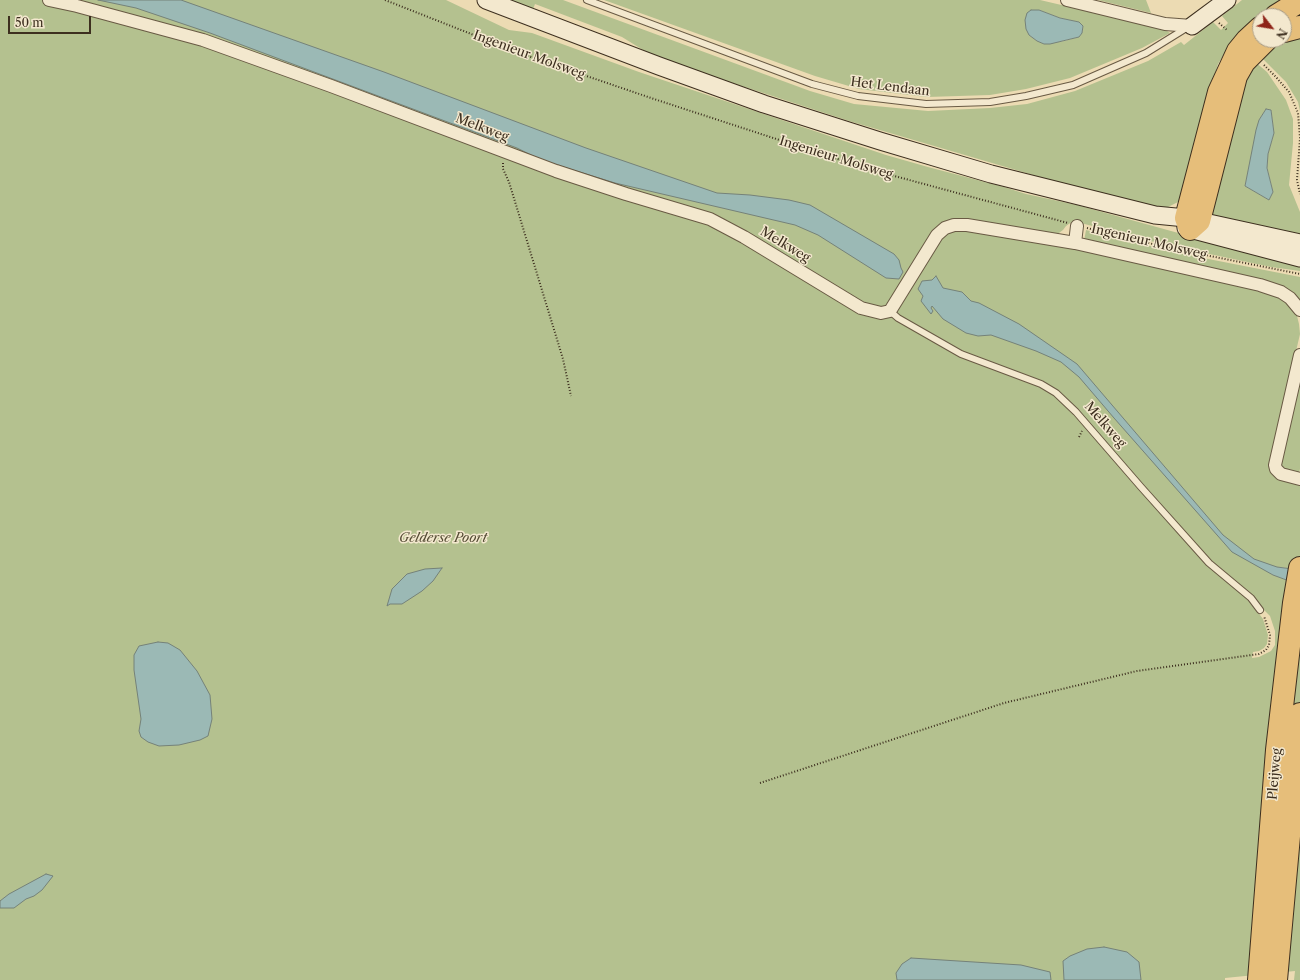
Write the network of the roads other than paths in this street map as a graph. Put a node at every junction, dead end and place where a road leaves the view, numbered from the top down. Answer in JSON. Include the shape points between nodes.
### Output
{"nodes":[{"id":1,"x":49,"y":0,"type":"edge"},
{"id":2,"x":486,"y":0,"type":"edge"},
{"id":3,"x":587,"y":0,"type":"edge"},
{"id":4,"x":1067,"y":0,"type":"edge"},
{"id":5,"x":1227,"y":0,"type":"edge"},
{"id":6,"x":1300,"y":1,"type":"edge"},
{"id":7,"x":1289,"y":8,"type":"edge"},
{"id":8,"x":1192,"y":26,"type":"junction"},
{"id":9,"x":1252,"y":35,"type":"edge"},
{"id":10,"x":1258,"y":48,"type":"edge"},
{"id":11,"x":1192,"y":223,"type":"junction"},
{"id":12,"x":1077,"y":226,"type":"road end"},
{"id":13,"x":1075,"y":243,"type":"junction"},
{"id":14,"x":1300,"y":243,"type":"edge"},
{"id":15,"x":1300,"y":258,"type":"edge"},
{"id":16,"x":1300,"y":310,"type":"edge"},
{"id":17,"x":890,"y":311,"type":"junction"},
{"id":18,"x":1300,"y":355,"type":"edge"},
{"id":19,"x":1300,"y":479,"type":"edge"},
{"id":20,"x":1300,"y":568,"type":"edge"},
{"id":21,"x":1260,"y":610,"type":"road end"},
{"id":22,"x":1300,"y":714,"type":"edge"},
{"id":23,"x":1258,"y":980,"type":"edge"},
{"id":24,"x":1276,"y":980,"type":"edge"}],
"edges":[{"from":1,"to":17,"type":"street","name":"Melkweg","via":[[203,40],[556,171],[710,219],[861,308],[882,313]]},
{"from":2,"to":11,"type":"main road","name":"Ingenieur Molsweg","via":[[764,104],[873,139],[991,174]]},
{"from":3,"to":8,"type":"lane","name":"Het Lendaan","via":[[812,84],[858,96],[926,104],[990,102],[1073,85],[1146,54]]},
{"from":4,"to":8,"type":"street","via":[[1165,24]]},
{"from":5,"to":8,"type":"main road"},
{"from":6,"to":7,"type":"highway"},
{"from":9,"to":11,"type":"highway","via":[[1238,51],[1219,92]]},
{"from":10,"to":11,"type":"highway","via":[[1244,62],[1236,76]]},
{"from":11,"to":14,"type":"main road","name":"Ingenieur Molsweg"},
{"from":11,"to":15,"type":"main road","name":"Ingenieur Molsweg"},
{"from":12,"to":13,"type":"street"},
{"from":13,"to":16,"type":"street","via":[[1271,288],[1290,298]]},
{"from":13,"to":17,"type":"street","via":[[967,225],[945,228],[937,235]]},
{"from":17,"to":21,"type":"lane","name":"Melkweg","via":[[961,354],[1041,384],[1056,393],[1076,412],[1209,563],[1251,598]]},
{"from":18,"to":19,"type":"street","via":[[1275,465],[1281,474]]},
{"from":20,"to":23,"type":"highway","name":"Pleijweg","via":[[1277,750]]},
{"from":22,"to":24,"type":"highway","name":"Pleijweg"}]}
